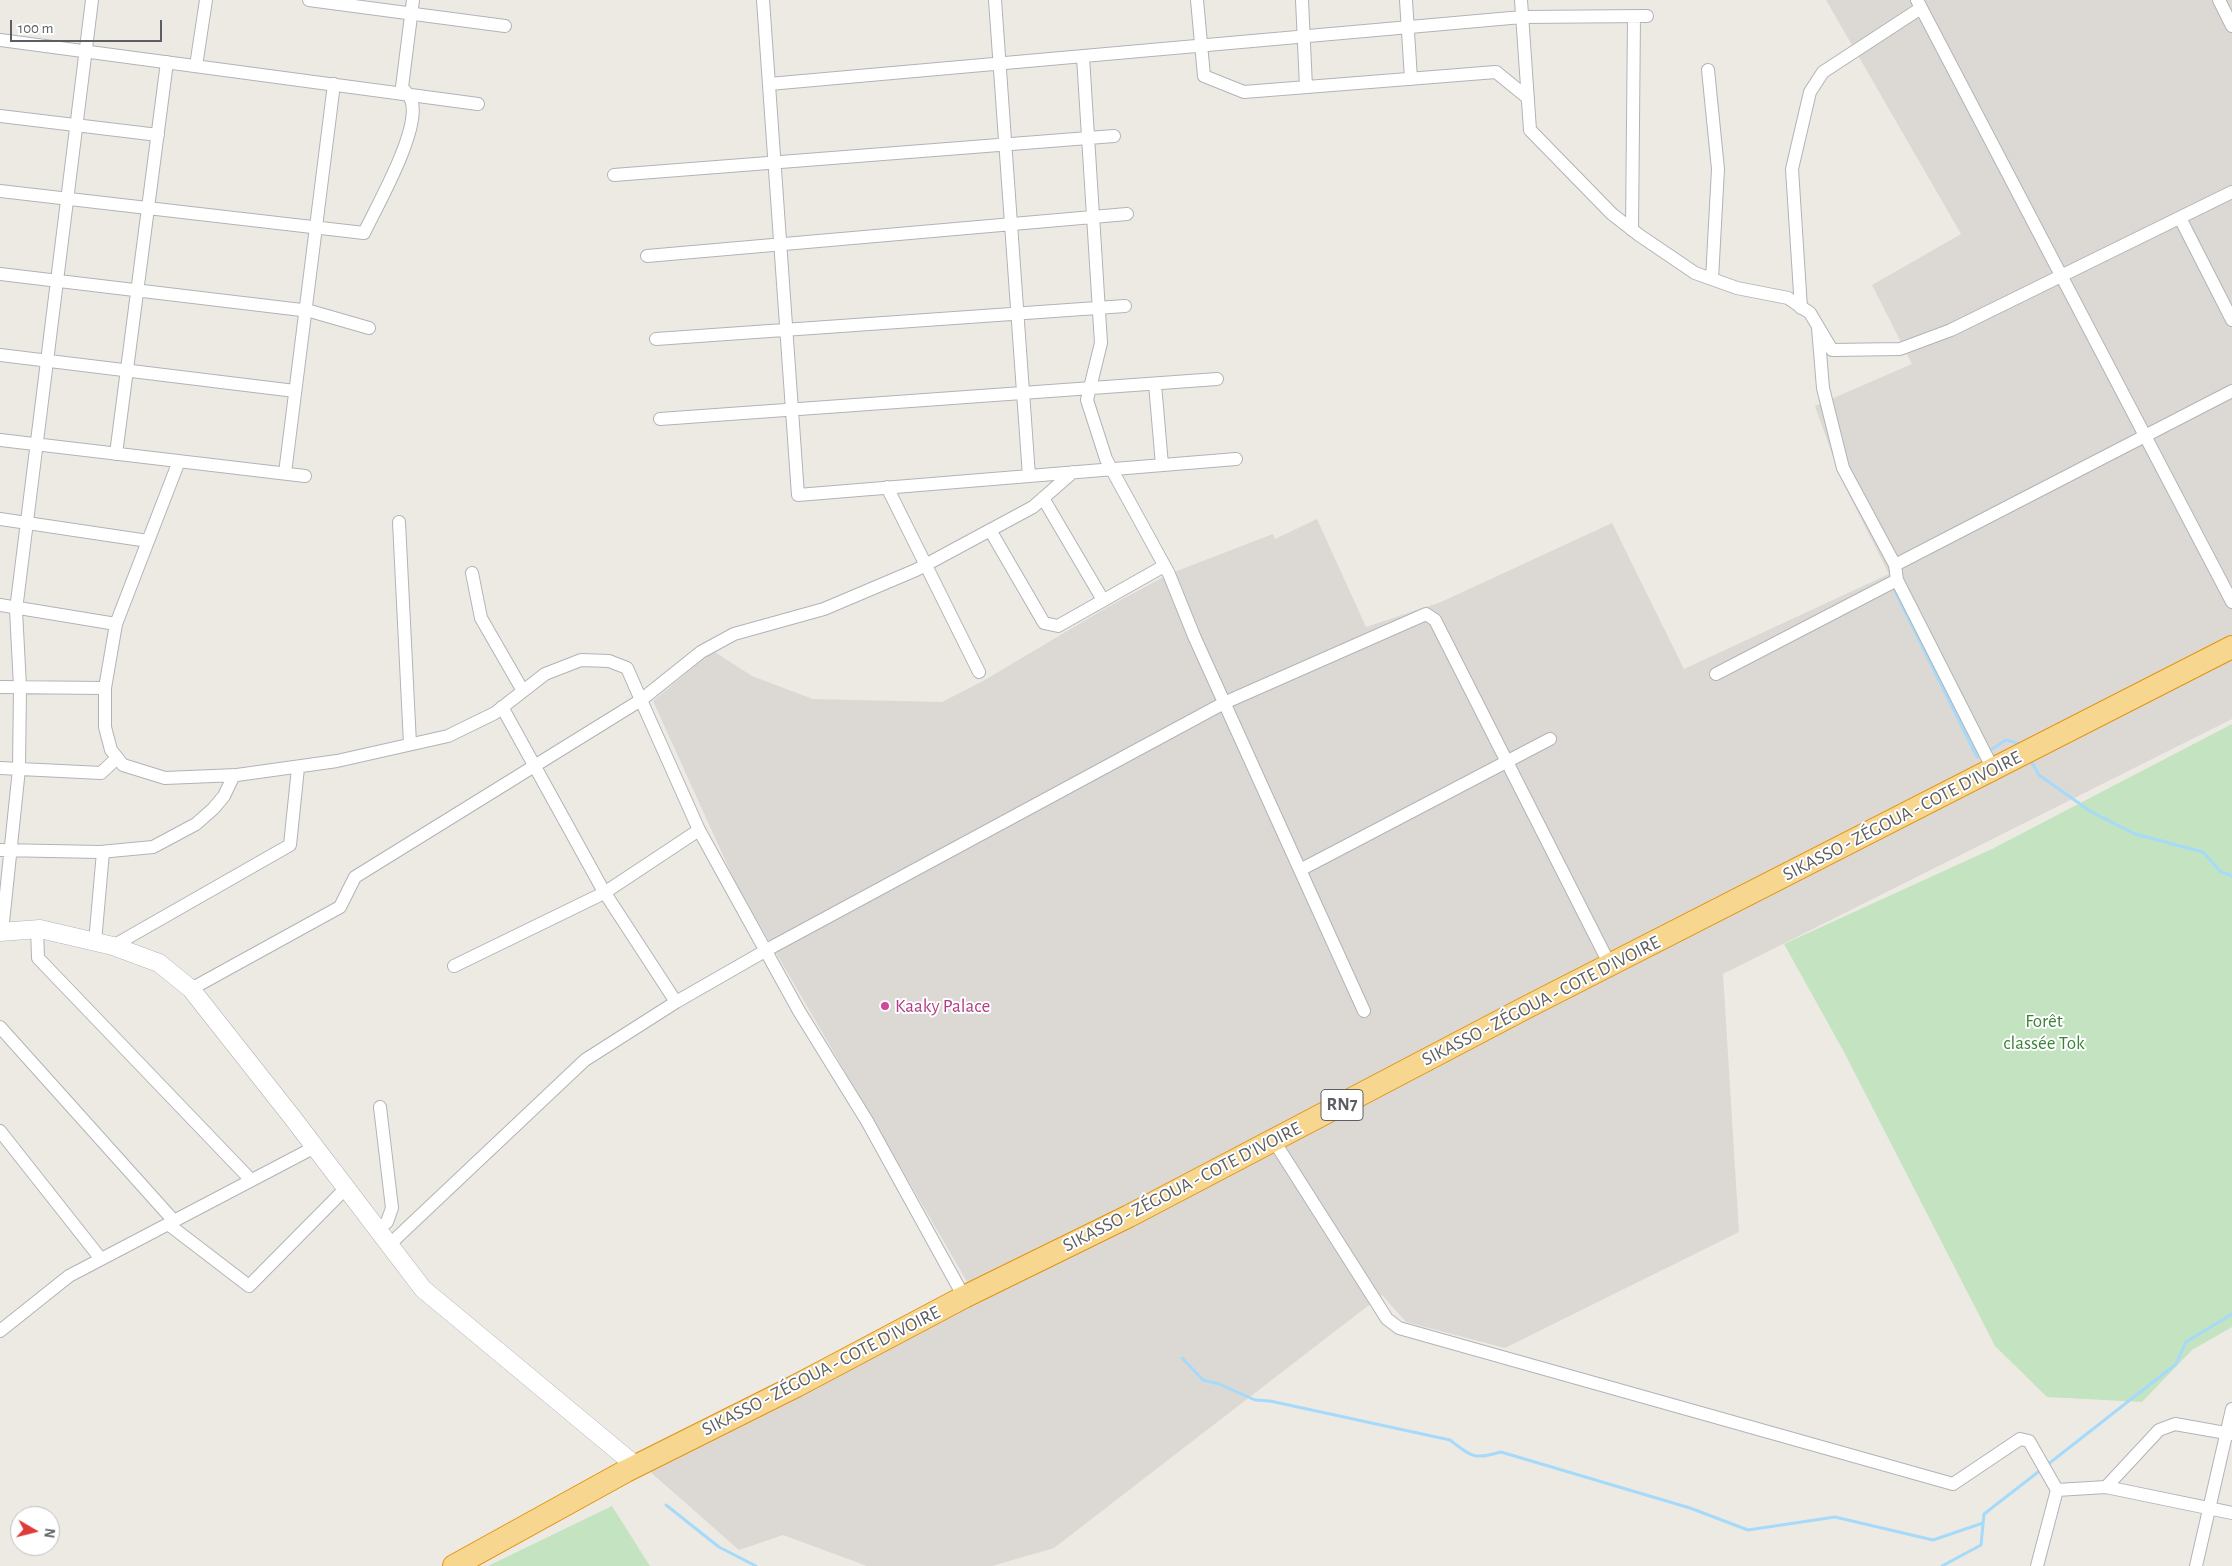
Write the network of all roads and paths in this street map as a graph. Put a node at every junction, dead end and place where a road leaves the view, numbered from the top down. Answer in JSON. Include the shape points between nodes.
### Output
{"nodes":[{"id":1,"x":92,"y":0,"type":"edge"},
{"id":2,"x":206,"y":0,"type":"edge"},
{"id":3,"x":310,"y":0,"type":"edge"},
{"id":4,"x":412,"y":0,"type":"edge"},
{"id":5,"x":763,"y":0,"type":"edge"},
{"id":6,"x":995,"y":0,"type":"edge"},
{"id":7,"x":1197,"y":0,"type":"edge"},
{"id":8,"x":1302,"y":0,"type":"edge"},
{"id":9,"x":1406,"y":0,"type":"edge"},
{"id":10,"x":1521,"y":0,"type":"edge"},
{"id":11,"x":2219,"y":0,"type":"edge"},
{"id":12,"x":1919,"y":4,"type":"edge"},
{"id":13,"x":411,"y":14,"type":"junction"},
{"id":14,"x":1522,"y":17,"type":"junction"},
{"id":15,"x":505,"y":26,"type":"dead end"},
{"id":16,"x":2232,"y":26,"type":"edge"},
{"id":17,"x":1407,"y":28,"type":"junction"},
{"id":18,"x":1304,"y":38,"type":"junction"},
{"id":19,"x":0,"y":40,"type":"edge"},
{"id":20,"x":1201,"y":46,"type":"junction"},
{"id":21,"x":86,"y":52,"type":"junction"},
{"id":22,"x":1083,"y":57,"type":"junction"},
{"id":23,"x":167,"y":62,"type":"junction"},
{"id":24,"x":1001,"y":64,"type":"junction"},
{"id":25,"x":196,"y":66,"type":"junction"},
{"id":26,"x":1708,"y":70,"type":"dead end"},
{"id":27,"x":1411,"y":79,"type":"junction"},
{"id":28,"x":334,"y":84,"type":"junction"},
{"id":29,"x":769,"y":84,"type":"junction"},
{"id":30,"x":1306,"y":87,"type":"junction"},
{"id":31,"x":407,"y":94,"type":"junction"},
{"id":32,"x":1528,"y":98,"type":"junction"},
{"id":33,"x":478,"y":104,"type":"dead end"},
{"id":34,"x":0,"y":116,"type":"edge"},
{"id":35,"x":77,"y":125,"type":"junction"},
{"id":36,"x":158,"y":135,"type":"junction"},
{"id":37,"x":1114,"y":136,"type":"dead end"},
{"id":38,"x":1086,"y":138,"type":"junction"},
{"id":39,"x":1005,"y":145,"type":"junction"},
{"id":40,"x":775,"y":162,"type":"junction"},
{"id":41,"x":614,"y":175,"type":"dead end"},
{"id":42,"x":0,"y":190,"type":"edge"},
{"id":43,"x":2232,"y":192,"type":"edge"},
{"id":44,"x":68,"y":198,"type":"junction"},
{"id":45,"x":149,"y":208,"type":"junction"},
{"id":46,"x":1127,"y":214,"type":"dead end"},
{"id":47,"x":1091,"y":217,"type":"junction"},
{"id":48,"x":2180,"y":218,"type":"junction"},
{"id":49,"x":1011,"y":224,"type":"junction"},
{"id":50,"x":316,"y":228,"type":"junction"},
{"id":51,"x":1632,"y":230,"type":"junction"},
{"id":52,"x":781,"y":244,"type":"junction"},
{"id":53,"x":647,"y":256,"type":"dead end"},
{"id":54,"x":0,"y":274,"type":"edge"},
{"id":55,"x":2061,"y":276,"type":"junction"},
{"id":56,"x":1712,"y":278,"type":"junction"},
{"id":57,"x":57,"y":281,"type":"junction"},
{"id":58,"x":138,"y":290,"type":"junction"},
{"id":59,"x":1125,"y":306,"type":"dead end"},
{"id":60,"x":1098,"y":308,"type":"junction"},
{"id":61,"x":1802,"y":308,"type":"junction"},
{"id":62,"x":305,"y":311,"type":"junction"},
{"id":63,"x":1017,"y":314,"type":"junction"},
{"id":64,"x":2232,"y":320,"type":"edge"},
{"id":65,"x":1818,"y":327,"type":"junction"},
{"id":66,"x":369,"y":328,"type":"dead end"},
{"id":67,"x":787,"y":330,"type":"junction"},
{"id":68,"x":656,"y":339,"type":"dead end"},
{"id":69,"x":0,"y":355,"type":"edge"},
{"id":70,"x":47,"y":360,"type":"junction"},
{"id":71,"x":127,"y":370,"type":"junction"},
{"id":72,"x":1217,"y":379,"type":"dead end"},
{"id":73,"x":1155,"y":384,"type":"junction"},
{"id":74,"x":1090,"y":388,"type":"junction"},
{"id":75,"x":295,"y":390,"type":"junction"},
{"id":76,"x":2232,"y":391,"type":"edge"},
{"id":77,"x":1023,"y":393,"type":"junction"},
{"id":78,"x":792,"y":409,"type":"junction"},
{"id":79,"x":660,"y":418,"type":"dead end"},
{"id":80,"x":2144,"y":436,"type":"junction"},
{"id":81,"x":0,"y":440,"type":"edge"},
{"id":82,"x":37,"y":444,"type":"junction"},
{"id":83,"x":116,"y":454,"type":"junction"},
{"id":84,"x":1236,"y":459,"type":"dead end"},
{"id":85,"x":179,"y":461,"type":"junction"},
{"id":86,"x":1162,"y":465,"type":"junction"},
{"id":87,"x":1112,"y":469,"type":"junction"},
{"id":88,"x":1073,"y":472,"type":"junction"},
{"id":89,"x":285,"y":473,"type":"junction"},
{"id":90,"x":305,"y":476,"type":"dead end"},
{"id":91,"x":1029,"y":476,"type":"junction"},
{"id":92,"x":887,"y":488,"type":"junction"},
{"id":93,"x":1043,"y":498,"type":"junction"},
{"id":94,"x":0,"y":519,"type":"edge"},
{"id":95,"x":27,"y":522,"type":"junction"},
{"id":96,"x":399,"y":522,"type":"dead end"},
{"id":97,"x":990,"y":530,"type":"junction"},
{"id":98,"x":148,"y":541,"type":"junction"},
{"id":99,"x":926,"y":565,"type":"junction"},
{"id":100,"x":1895,"y":565,"type":"junction"},
{"id":101,"x":1164,"y":566,"type":"junction"},
{"id":102,"x":472,"y":573,"type":"dead end"},
{"id":103,"x":1897,"y":580,"type":"junction"},
{"id":104,"x":1103,"y":600,"type":"junction"},
{"id":105,"x":2232,"y":602,"type":"edge"},
{"id":106,"x":0,"y":606,"type":"edge"},
{"id":107,"x":16,"y":608,"type":"junction"},
{"id":108,"x":116,"y":624,"type":"junction"},
{"id":109,"x":2232,"y":648,"type":"edge"},
{"id":110,"x":980,"y":672,"type":"dead end"},
{"id":111,"x":1716,"y":674,"type":"dead end"},
{"id":112,"x":0,"y":687,"type":"edge"},
{"id":113,"x":20,"y":687,"type":"junction"},
{"id":114,"x":105,"y":688,"type":"junction"},
{"id":115,"x":523,"y":691,"type":"junction"},
{"id":116,"x":641,"y":700,"type":"junction"},
{"id":117,"x":1224,"y":703,"type":"junction"},
{"id":118,"x":502,"y":707,"type":"junction"},
{"id":119,"x":1550,"y":739,"type":"dead end"},
{"id":120,"x":410,"y":744,"type":"junction"},
{"id":121,"x":117,"y":758,"type":"junction"},
{"id":122,"x":1506,"y":761,"type":"junction"},
{"id":123,"x":534,"y":766,"type":"junction"},
{"id":124,"x":0,"y":768,"type":"edge"},
{"id":125,"x":298,"y":768,"type":"junction"},
{"id":126,"x":19,"y":769,"type":"junction"},
{"id":127,"x":1993,"y":769,"type":"junction"},
{"id":128,"x":234,"y":775,"type":"junction"},
{"id":129,"x":699,"y":830,"type":"junction"},
{"id":130,"x":5,"y":850,"type":"edge"},
{"id":131,"x":104,"y":852,"type":"junction"},
{"id":132,"x":1300,"y":870,"type":"junction"},
{"id":133,"x":604,"y":893,"type":"junction"},
{"id":134,"x":37,"y":929,"type":"junction"},
{"id":135,"x":1,"y":932,"type":"edge"},
{"id":136,"x":95,"y":942,"type":"junction"},
{"id":137,"x":113,"y":946,"type":"junction"},
{"id":138,"x":766,"y":951,"type":"junction"},
{"id":139,"x":1610,"y":965,"type":"junction"},
{"id":140,"x":454,"y":966,"type":"dead end"},
{"id":141,"x":191,"y":989,"type":"junction"},
{"id":142,"x":676,"y":1002,"type":"junction"},
{"id":143,"x":1364,"y":1011,"type":"dead end"},
{"id":144,"x":0,"y":1027,"type":"edge"},
{"id":145,"x":380,"y":1107,"type":"dead end"},
{"id":146,"x":0,"y":1131,"type":"edge"},
{"id":147,"x":1274,"y":1141,"type":"junction"},
{"id":148,"x":315,"y":1147,"type":"junction"},
{"id":149,"x":251,"y":1180,"type":"junction"},
{"id":150,"x":346,"y":1188,"type":"junction"},
{"id":151,"x":171,"y":1222,"type":"junction"},
{"id":152,"x":377,"y":1230,"type":"junction"},
{"id":153,"x":389,"y":1245,"type":"junction"},
{"id":154,"x":101,"y":1259,"type":"junction"},
{"id":155,"x":964,"y":1297,"type":"junction"},
{"id":156,"x":0,"y":1331,"type":"edge"},
{"id":157,"x":2232,"y":1409,"type":"edge"},
{"id":158,"x":2229,"y":1434,"type":"edge"},
{"id":159,"x":636,"y":1466,"type":"junction"},
{"id":160,"x":2106,"y":1487,"type":"junction"},
{"id":161,"x":2057,"y":1490,"type":"junction"},
{"id":162,"x":2209,"y":1508,"type":"junction"},
{"id":163,"x":2232,"y":1513,"type":"edge"},
{"id":164,"x":454,"y":1566,"type":"edge"},
{"id":165,"x":2037,"y":1566,"type":"edge"},
{"id":166,"x":2196,"y":1566,"type":"edge"}],
"edges":[{"from":1,"to":21,"type":"street"},
{"from":2,"to":25,"type":"street"},
{"from":3,"to":13,"type":"street"},
{"from":4,"to":13,"type":"street"},
{"from":5,"to":29,"type":"street"},
{"from":6,"to":24,"type":"street"},
{"from":7,"to":20,"type":"street"},
{"from":8,"to":18,"type":"street"},
{"from":9,"to":17,"type":"street"},
{"from":10,"to":14,"type":"street"},
{"from":11,"to":16,"type":"street"},
{"from":12,"to":55,"type":"street"},
{"from":12,"to":61,"type":"street","via":[[1822,72],[1810,92],[1792,169]]},
{"from":13,"to":15,"type":"street"},
{"from":13,"to":31,"type":"street","via":[[402,86]]},
{"from":14,"to":17,"type":"street"},
{"from":14,"to":32,"type":"street"},
{"from":14,"to":51,"type":"street","via":[[1641,16]]},
{"from":17,"to":18,"type":"street"},
{"from":17,"to":27,"type":"street"},
{"from":18,"to":20,"type":"street"},
{"from":18,"to":30,"type":"street"},
{"from":19,"to":21,"type":"street"},
{"from":20,"to":22,"type":"street"},
{"from":20,"to":30,"type":"street","via":[[1204,76],[1244,92]]},
{"from":21,"to":23,"type":"street"},
{"from":21,"to":35,"type":"street"},
{"from":22,"to":24,"type":"street"},
{"from":22,"to":38,"type":"street"},
{"from":23,"to":25,"type":"street"},
{"from":23,"to":36,"type":"street"},
{"from":24,"to":29,"type":"street"},
{"from":24,"to":39,"type":"street"},
{"from":25,"to":28,"type":"street"},
{"from":26,"to":56,"type":"street","via":[[1718,169]]},
{"from":27,"to":30,"type":"street"},
{"from":27,"to":32,"type":"street","via":[[1496,72]]},
{"from":28,"to":31,"type":"street"},
{"from":28,"to":50,"type":"street"},
{"from":29,"to":40,"type":"street"},
{"from":31,"to":33,"type":"street"},
{"from":31,"to":50,"type":"street","via":[[412,102],[413,117],[408,139],[364,233]]},
{"from":32,"to":51,"type":"street","via":[[1530,130],[1612,214]]},
{"from":34,"to":35,"type":"street"},
{"from":35,"to":36,"type":"street"},
{"from":35,"to":44,"type":"street"},
{"from":36,"to":45,"type":"street"},
{"from":37,"to":38,"type":"street"},
{"from":38,"to":39,"type":"street"},
{"from":38,"to":47,"type":"street"},
{"from":39,"to":40,"type":"street"},
{"from":39,"to":49,"type":"street"},
{"from":40,"to":41,"type":"street"},
{"from":40,"to":52,"type":"street"},
{"from":42,"to":44,"type":"street"},
{"from":43,"to":48,"type":"street"},
{"from":44,"to":45,"type":"street"},
{"from":44,"to":57,"type":"street"},
{"from":45,"to":50,"type":"street"},
{"from":45,"to":58,"type":"street"},
{"from":46,"to":47,"type":"street"},
{"from":47,"to":49,"type":"street"},
{"from":47,"to":60,"type":"street"},
{"from":48,"to":55,"type":"street"},
{"from":48,"to":64,"type":"street"},
{"from":49,"to":52,"type":"street"},
{"from":49,"to":63,"type":"street"},
{"from":50,"to":62,"type":"street"},
{"from":51,"to":56,"type":"street","via":[[1695,273]]},
{"from":52,"to":53,"type":"street"},
{"from":52,"to":67,"type":"street"},
{"from":54,"to":57,"type":"street"},
{"from":55,"to":65,"type":"street","via":[[1951,330],[1900,349],[1832,350]]},
{"from":55,"to":80,"type":"street"},
{"from":56,"to":61,"type":"street","via":[[1737,288],[1788,298]]},
{"from":57,"to":58,"type":"street"},
{"from":57,"to":70,"type":"street"},
{"from":58,"to":62,"type":"street"},
{"from":58,"to":71,"type":"street"},
{"from":59,"to":60,"type":"street"},
{"from":60,"to":63,"type":"street"},
{"from":60,"to":74,"type":"street","via":[[1101,343]]},
{"from":61,"to":65,"type":"street","via":[[1810,313]]},
{"from":62,"to":66,"type":"street"},
{"from":62,"to":75,"type":"street"},
{"from":63,"to":67,"type":"street"},
{"from":63,"to":77,"type":"street"},
{"from":65,"to":100,"type":"street","via":[[1823,388],[1843,468]]},
{"from":67,"to":68,"type":"street"},
{"from":67,"to":78,"type":"street"},
{"from":69,"to":70,"type":"street"},
{"from":70,"to":71,"type":"street"},
{"from":70,"to":82,"type":"street"},
{"from":71,"to":75,"type":"street"},
{"from":71,"to":83,"type":"street"},
{"from":72,"to":73,"type":"street"},
{"from":73,"to":74,"type":"street"},
{"from":73,"to":86,"type":"street"},
{"from":74,"to":77,"type":"street"},
{"from":74,"to":87,"type":"street","via":[[1087,400]]},
{"from":75,"to":89,"type":"street"},
{"from":76,"to":80,"type":"street"},
{"from":77,"to":78,"type":"street"},
{"from":77,"to":91,"type":"street"},
{"from":78,"to":79,"type":"street"},
{"from":78,"to":92,"type":"street","via":[[798,495]]},
{"from":80,"to":100,"type":"street"},
{"from":80,"to":105,"type":"street"},
{"from":81,"to":82,"type":"street"},
{"from":82,"to":83,"type":"street"},
{"from":82,"to":95,"type":"street"},
{"from":83,"to":85,"type":"street"},
{"from":84,"to":86,"type":"street"},
{"from":85,"to":89,"type":"street"},
{"from":85,"to":98,"type":"street"},
{"from":86,"to":87,"type":"street"},
{"from":87,"to":88,"type":"street"},
{"from":87,"to":101,"type":"street"},
{"from":88,"to":91,"type":"street"},
{"from":88,"to":93,"type":"street"},
{"from":89,"to":90,"type":"street"},
{"from":91,"to":92,"type":"street"},
{"from":92,"to":99,"type":"street"},
{"from":93,"to":97,"type":"street","via":[[1033,507]]},
{"from":93,"to":104,"type":"street"},
{"from":94,"to":95,"type":"street"},
{"from":95,"to":98,"type":"street"},
{"from":95,"to":107,"type":"street"},
{"from":96,"to":120,"type":"street"},
{"from":97,"to":99,"type":"street"},
{"from":97,"to":104,"type":"street","via":[[1044,623],[1058,626]]},
{"from":98,"to":108,"type":"street"},
{"from":99,"to":110,"type":"street"},
{"from":99,"to":116,"type":"street","via":[[824,610],[734,634],[701,652]]},
{"from":100,"to":103,"type":"street"},
{"from":101,"to":104,"type":"street"},
{"from":101,"to":117,"type":"street"},
{"from":102,"to":115,"type":"street","via":[[481,618]]},
{"from":103,"to":111,"type":"street"},
{"from":103,"to":127,"type":"street"},
{"from":106,"to":107,"type":"street"},
{"from":107,"to":108,"type":"street"},
{"from":107,"to":113,"type":"street"},
{"from":108,"to":114,"type":"street"},
{"from":109,"to":127,"type":"highway","name":"SIKASSO - ZÉGOUA - COTE D'IVOIRE","number":"RN7"},
{"from":112,"to":113,"type":"street"},
{"from":113,"to":114,"type":"street"},
{"from":113,"to":126,"type":"street"},
{"from":114,"to":121,"type":"street","via":[[105,727],[111,750]]},
{"from":115,"to":116,"type":"street","via":[[545,674],[581,660],[609,661],[627,668]]},
{"from":115,"to":118,"type":"street"},
{"from":116,"to":123,"type":"street"},
{"from":116,"to":129,"type":"street"},
{"from":117,"to":122,"type":"street","via":[[1426,614],[1434,620]]},
{"from":117,"to":132,"type":"street"},
{"from":117,"to":138,"type":"street"},
{"from":118,"to":120,"type":"street","via":[[448,736]]},
{"from":118,"to":123,"type":"street"},
{"from":119,"to":122,"type":"street"},
{"from":120,"to":125,"type":"street"},
{"from":121,"to":126,"type":"street","via":[[102,773]]},
{"from":121,"to":128,"type":"street","via":[[123,765],[165,778]]},
{"from":122,"to":132,"type":"street"},
{"from":122,"to":139,"type":"street"},
{"from":123,"to":133,"type":"street"},
{"from":123,"to":141,"type":"street","via":[[355,877],[340,907]]},
{"from":124,"to":126,"type":"street"},
{"from":125,"to":128,"type":"street"},
{"from":125,"to":137,"type":"street","via":[[290,845]]},
{"from":126,"to":130,"type":"street"},
{"from":127,"to":139,"type":"highway","name":"SIKASSO - ZÉGOUA - COTE D'IVOIRE","number":"RN7"},
{"from":128,"to":131,"type":"street","via":[[224,796],[196,824],[153,847]]},
{"from":129,"to":133,"type":"street"},
{"from":129,"to":138,"type":"street"},
{"from":130,"to":131,"type":"street"},
{"from":130,"to":135,"type":"street"},
{"from":131,"to":136,"type":"street"},
{"from":132,"to":143,"type":"street"},
{"from":133,"to":140,"type":"street"},
{"from":133,"to":142,"type":"street"},
{"from":134,"to":135,"type":"street"},
{"from":134,"to":136,"type":"street"},
{"from":134,"to":149,"type":"street","via":[[38,958]]},
{"from":136,"to":137,"type":"street"},
{"from":137,"to":141,"type":"street","via":[[158,963]]},
{"from":138,"to":142,"type":"street"},
{"from":138,"to":155,"type":"street","via":[[867,1122]]},
{"from":139,"to":147,"type":"highway","name":"SIKASSO - ZÉGOUA - COTE D'IVOIRE","number":"RN7"},
{"from":141,"to":148,"type":"street"},
{"from":142,"to":153,"type":"street","via":[[585,1060]]},
{"from":144,"to":151,"type":"street"},
{"from":145,"to":152,"type":"street","via":[[392,1208],[386,1222]]},
{"from":146,"to":154,"type":"street"},
{"from":147,"to":155,"type":"highway","name":"SIKASSO - ZÉGOUA - COTE D'IVOIRE","number":"RN7"},
{"from":147,"to":161,"type":"street","via":[[1387,1319],[1399,1328],[1953,1484],[2020,1439],[2029,1441]]},
{"from":148,"to":149,"type":"street"},
{"from":148,"to":150,"type":"street"},
{"from":149,"to":151,"type":"street"},
{"from":150,"to":151,"type":"street","via":[[249,1286]]},
{"from":150,"to":152,"type":"street"},
{"from":151,"to":154,"type":"street"},
{"from":152,"to":153,"type":"street"},
{"from":153,"to":159,"type":"street","via":[[422,1289]]},
{"from":154,"to":156,"type":"street","via":[[69,1276]]},
{"from":155,"to":159,"type":"highway","name":"SIKASSO - ZÉGOUA - COTE D'IVOIRE","number":"RN7"},
{"from":157,"to":158,"type":"street"},
{"from":158,"to":160,"type":"street","via":[[2175,1424],[2159,1430]]},
{"from":158,"to":162,"type":"street"},
{"from":159,"to":164,"type":"highway","name":"SIKASSO - ZÉGOUA - COTE D'IVOIRE","number":"RN7"},
{"from":160,"to":161,"type":"street"},
{"from":160,"to":162,"type":"street"},
{"from":161,"to":165,"type":"street"},
{"from":162,"to":163,"type":"street"},
{"from":162,"to":166,"type":"street"}]}
